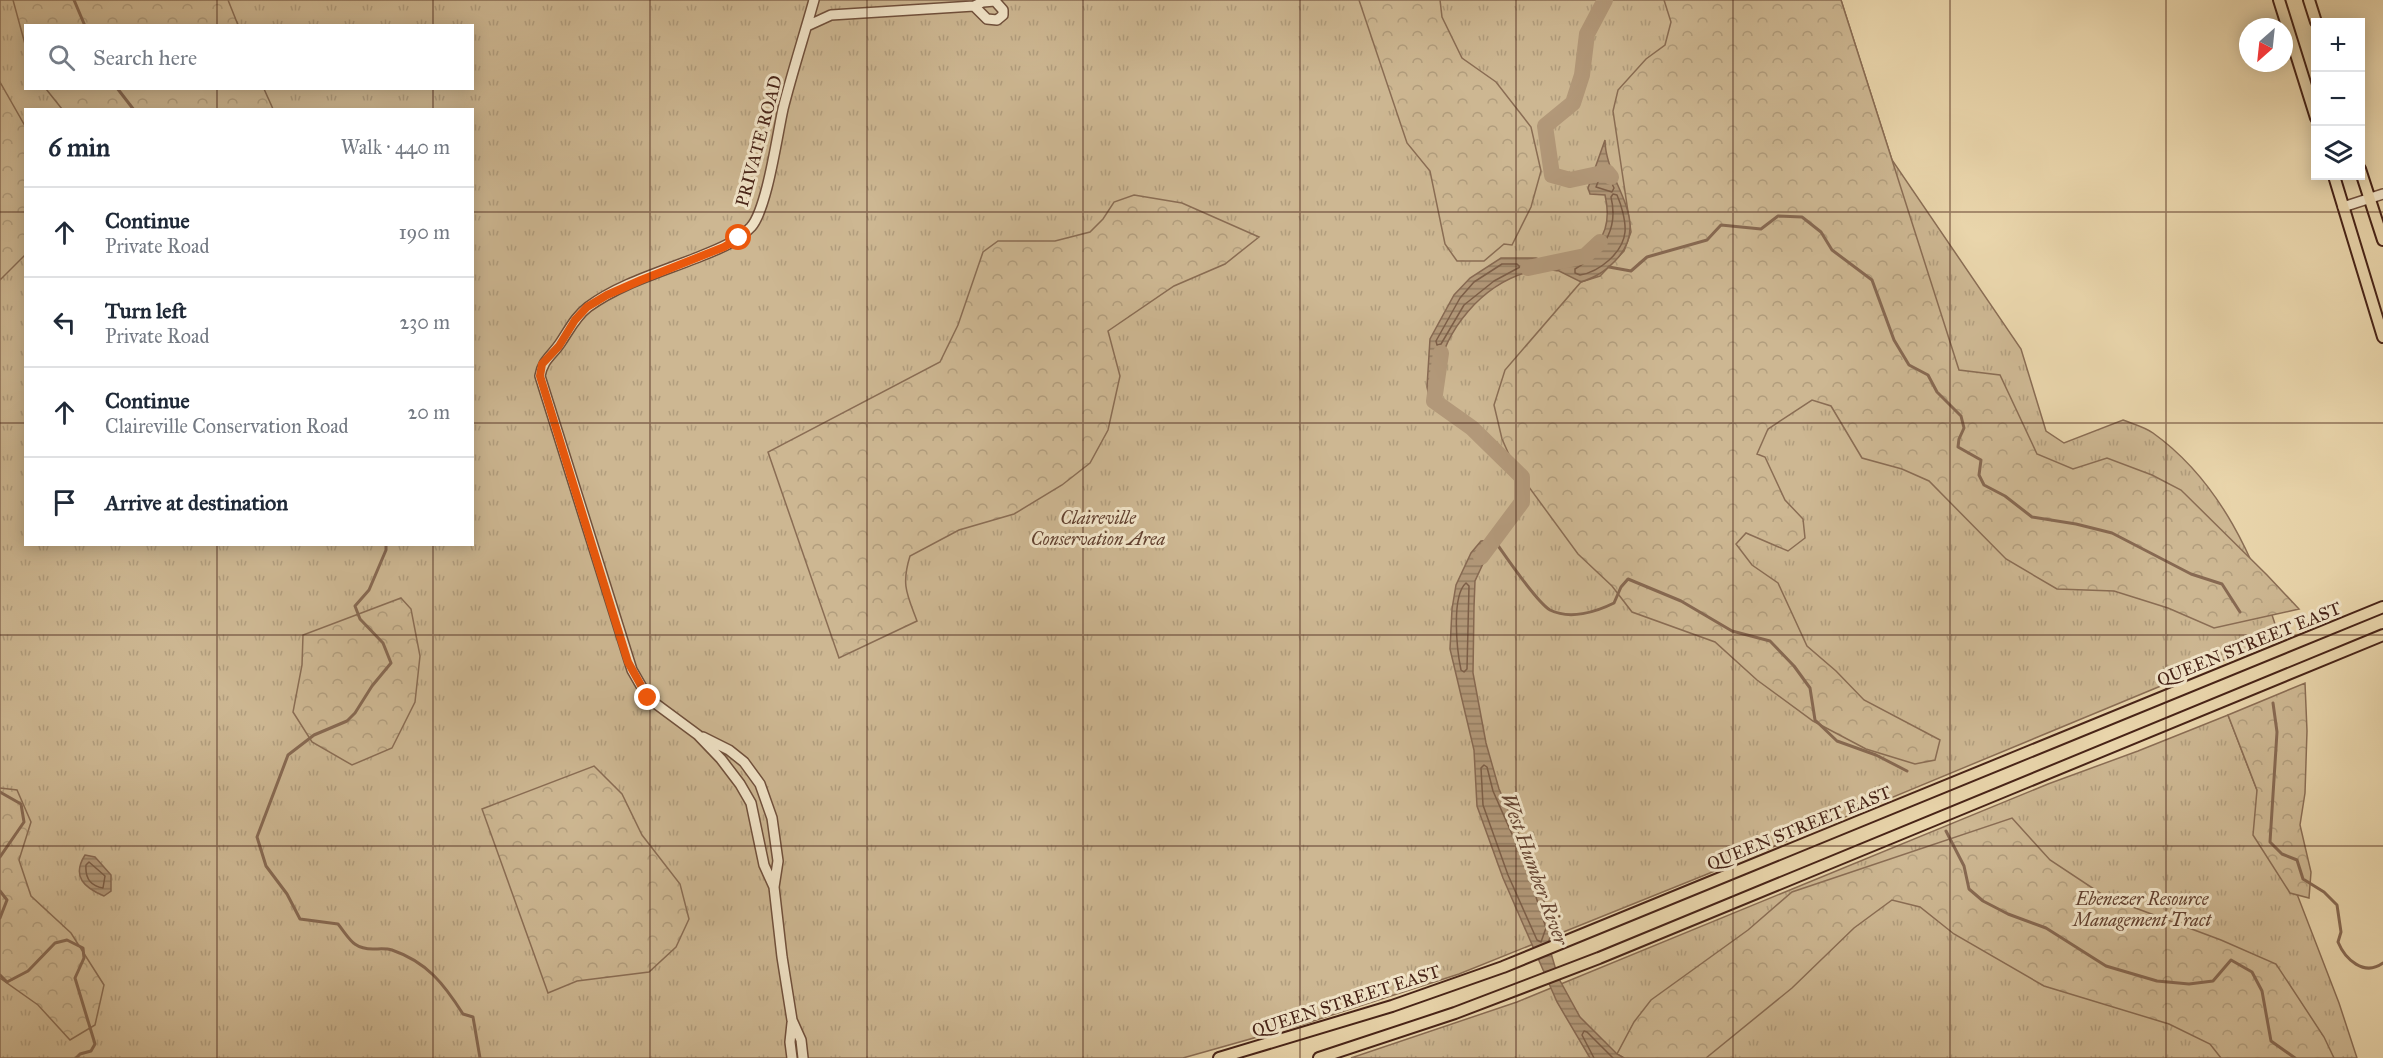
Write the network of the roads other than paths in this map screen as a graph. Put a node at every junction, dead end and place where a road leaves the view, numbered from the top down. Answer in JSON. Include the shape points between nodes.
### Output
{"nodes":[{"id":1,"x":814,"y":0,"type":"edge"},
{"id":2,"x":2279,"y":0,"type":"edge"},
{"id":3,"x":2309,"y":0,"type":"edge"},
{"id":4,"x":974,"y":6,"type":"dead end"},
{"id":5,"x":2315,"y":18,"type":"edge"},
{"id":6,"x":807,"y":26,"type":"junction"},
{"id":7,"x":2311,"y":102,"type":"edge"},
{"id":8,"x":2335,"y":180,"type":"edge"},
{"id":9,"x":2364,"y":180,"type":"edge"},
{"id":10,"x":2383,"y":194,"type":"edge"},
{"id":11,"x":2370,"y":198,"type":"junction"},
{"id":12,"x":2343,"y":207,"type":"junction"},
{"id":13,"x":2383,"y":240,"type":"edge"},
{"id":14,"x":2383,"y":337,"type":"edge"},
{"id":15,"x":2383,"y":607,"type":"edge"},
{"id":16,"x":2383,"y":634,"type":"edge"},
{"id":17,"x":698,"y":735,"type":"junction"},
{"id":18,"x":774,"y":886,"type":"junction"},
{"id":19,"x":792,"y":1020,"type":"junction"},
{"id":20,"x":792,"y":1058,"type":"edge"},
{"id":21,"x":803,"y":1058,"type":"edge"},
{"id":22,"x":1219,"y":1058,"type":"edge"},
{"id":23,"x":1319,"y":1058,"type":"edge"}],
"edges":[{"from":1,"to":6,"type":"street","name":"PRIVATE ROAD"},
{"from":2,"to":7,"type":"main road"},
{"from":3,"to":5,"type":"main road"},
{"from":4,"to":6,"type":"street","via":[[831,15]]},
{"from":6,"to":17,"type":"street","name":"PRIVATE ROAD","via":[[761,210],[752,225],[724,247],[587,307],[542,364],[540,376],[632,670],[648,698]]},
{"from":8,"to":12,"type":"main road"},
{"from":9,"to":11,"type":"main road"},
{"from":10,"to":11,"type":"street"},
{"from":11,"to":12,"type":"street"},
{"from":11,"to":13,"type":"main road"},
{"from":12,"to":14,"type":"main road"},
{"from":15,"to":22,"type":"main road","name":"QUEEN STREET EAST","via":[[1503,967],[1392,1006]]},
{"from":16,"to":23,"type":"main road","via":[[1599,958],[1414,1028]]},
{"from":17,"to":18,"type":"street","via":[[728,767],[751,803],[764,865]]},
{"from":17,"to":18,"type":"street","via":[[729,750],[760,784],[772,818],[778,861]]},
{"from":18,"to":19,"type":"street"},
{"from":19,"to":20,"type":"street"},
{"from":19,"to":21,"type":"street","via":[[801,1040]]}]}
